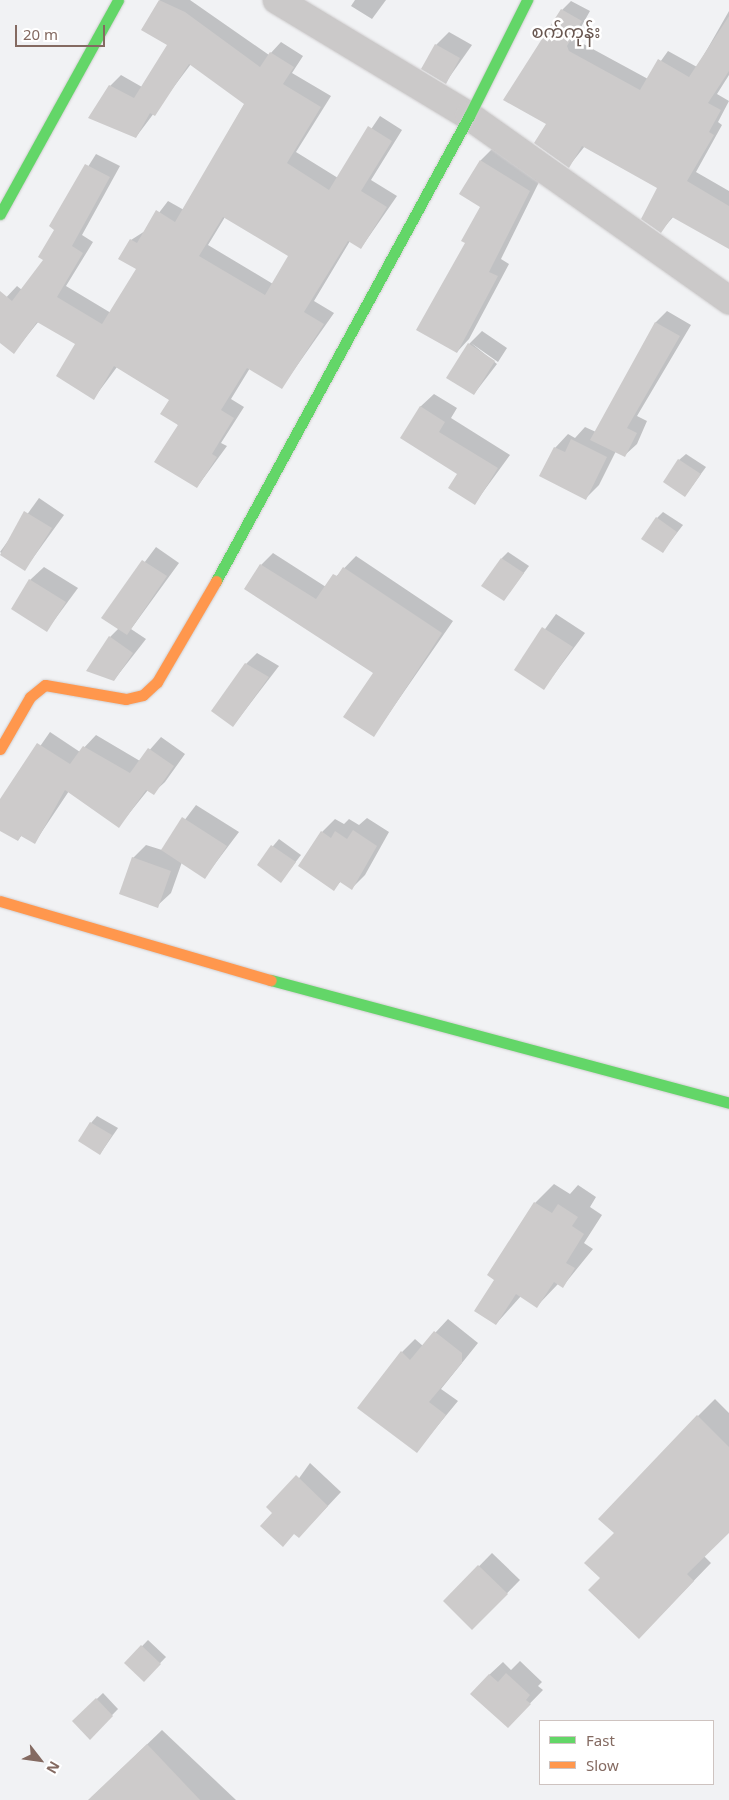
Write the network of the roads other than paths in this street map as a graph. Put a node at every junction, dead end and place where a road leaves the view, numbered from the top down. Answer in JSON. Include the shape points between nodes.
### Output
{"nodes":[{"id":1,"x":118,"y":0,"type":"edge"},
{"id":2,"x":277,"y":0,"type":"edge"},
{"id":3,"x":527,"y":0,"type":"edge"},
{"id":4,"x":469,"y":116,"type":"junction"},
{"id":5,"x":0,"y":214,"type":"edge"},
{"id":6,"x":729,"y":300,"type":"edge"},
{"id":7,"x":0,"y":749,"type":"edge"},
{"id":8,"x":0,"y":901,"type":"edge"},
{"id":9,"x":729,"y":1102,"type":"edge"}],
"edges":[{"from":1,"to":5,"type":"street"},
{"from":2,"to":4,"type":"street"},
{"from":3,"to":4,"type":"street"},
{"from":4,"to":6,"type":"street"},
{"from":4,"to":7,"type":"street","via":[[250,524],[157,682],[143,695],[126,699],[44,684],[30,697]]},
{"from":8,"to":9,"type":"street","via":[[148,947]]}]}
